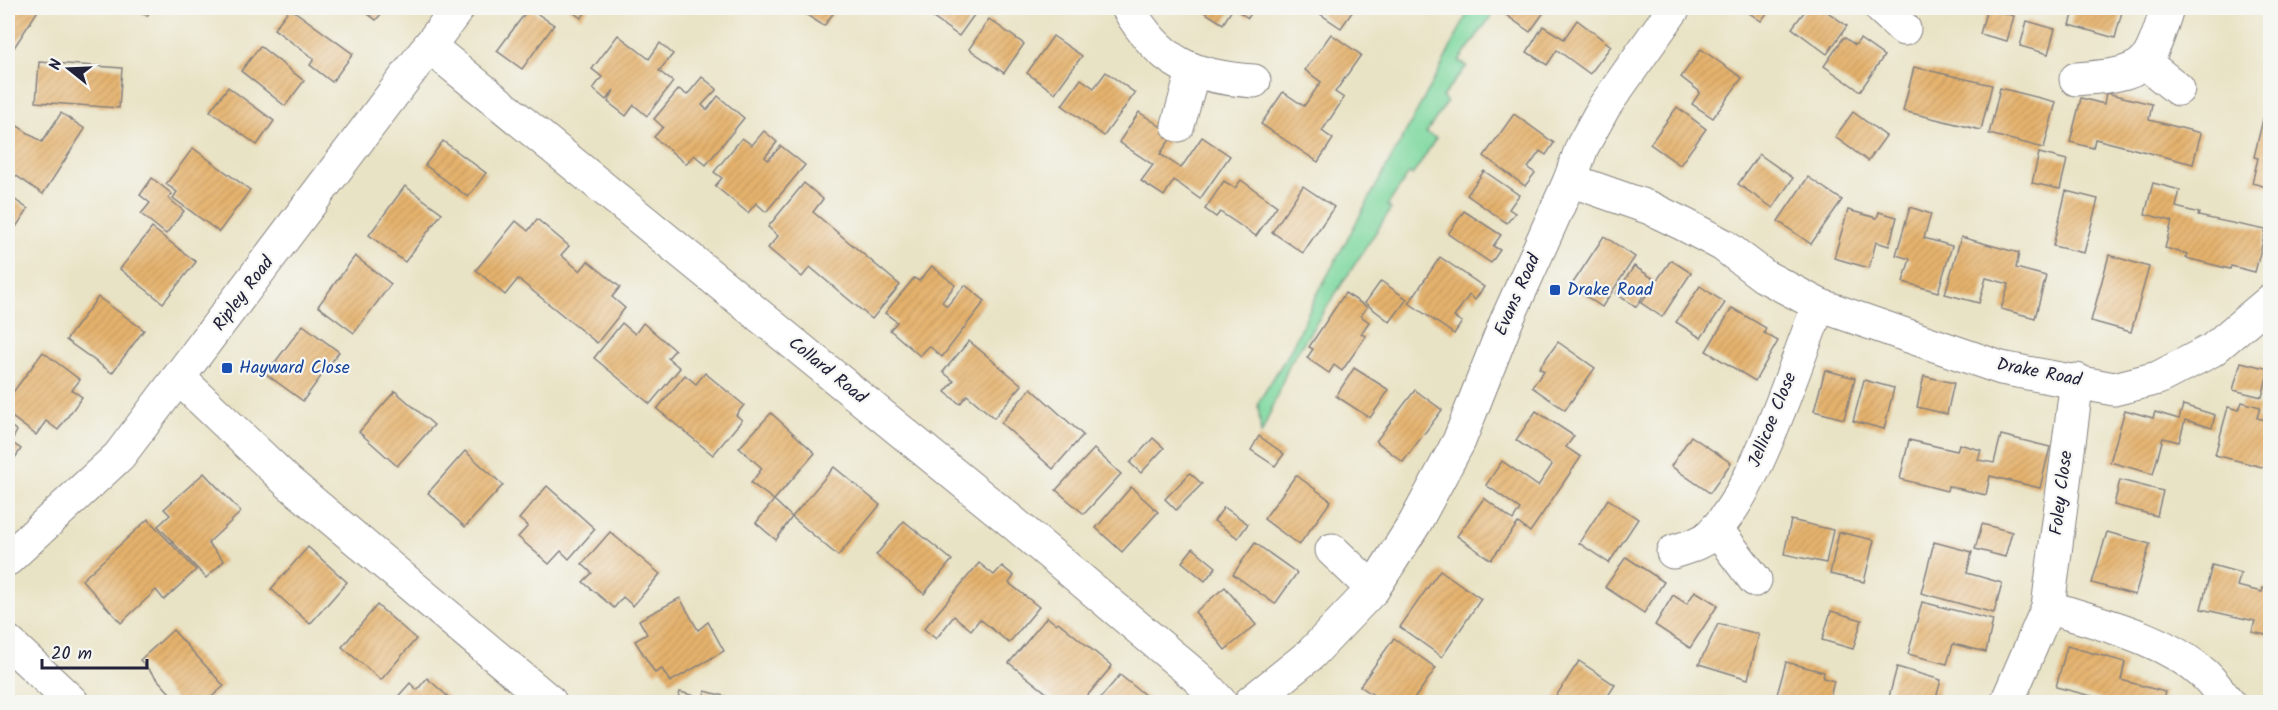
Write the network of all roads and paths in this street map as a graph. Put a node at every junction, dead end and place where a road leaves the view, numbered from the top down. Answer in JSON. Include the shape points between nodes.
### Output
{"nodes":[{"id":1,"x":458,"y":8,"type":"edge"},
{"id":2,"x":1128,"y":8,"type":"edge"},
{"id":3,"x":1674,"y":8,"type":"edge"},
{"id":4,"x":2167,"y":8,"type":"edge"},
{"id":5,"x":429,"y":46,"type":"junction"},
{"id":6,"x":2144,"y":63,"type":"junction"},
{"id":7,"x":1193,"y":72,"type":"junction"},
{"id":8,"x":2076,"y":79,"type":"dead end"},
{"id":9,"x":1254,"y":81,"type":"dead end"},
{"id":10,"x":2178,"y":89,"type":"dead end"},
{"id":11,"x":1178,"y":125,"type":"dead end"},
{"id":12,"x":1570,"y":180,"type":"junction"},
{"id":13,"x":2270,"y":302,"type":"edge"},
{"id":14,"x":1819,"y":305,"type":"junction"},
{"id":15,"x":180,"y":379,"type":"junction"},
{"id":16,"x":2077,"y":380,"type":"junction"},
{"id":17,"x":1716,"y":529,"type":"junction"},
{"id":18,"x":1332,"y":550,"type":"dead end"},
{"id":19,"x":1673,"y":552,"type":"dead end"},
{"id":20,"x":8,"y":559,"type":"edge"},
{"id":21,"x":1755,"y":580,"type":"dead end"},
{"id":22,"x":1373,"y":589,"type":"junction"},
{"id":23,"x":2048,"y":607,"type":"junction"},
{"id":24,"x":8,"y":642,"type":"edge"},
{"id":25,"x":72,"y":702,"type":"edge"},
{"id":26,"x":550,"y":702,"type":"edge"},
{"id":27,"x":1220,"y":702,"type":"edge"},
{"id":28,"x":1251,"y":702,"type":"edge"},
{"id":29,"x":2007,"y":702,"type":"edge"},
{"id":30,"x":2228,"y":702,"type":"edge"}],
"edges":[{"from":1,"to":5,"type":"street","name":"Ripley Road"},
{"from":2,"to":7,"type":"street","via":[[1159,50]]},
{"from":3,"to":12,"type":"street","name":"Evans Road","via":[[1604,107],[1582,147]]},
{"from":4,"to":6,"type":"street"},
{"from":5,"to":15,"type":"street","name":"Ripley Road"},
{"from":5,"to":27,"type":"street","name":"Collard Road","via":[[1010,520],[1198,678]]},
{"from":6,"to":8,"type":"street","via":[[2122,72]]},
{"from":6,"to":10,"type":"street"},
{"from":7,"to":9,"type":"street"},
{"from":7,"to":11,"type":"street"},
{"from":12,"to":14,"type":"street","name":"Drake Road","via":[[1650,208],[1685,225],[1723,245],[1764,276]]},
{"from":12,"to":22,"type":"street","name":"Evans Road","via":[[1506,322],[1459,441],[1415,523]]},
{"from":13,"to":16,"type":"street","name":"Drake Road","via":[[2212,350],[2158,378],[2114,389]]},
{"from":14,"to":16,"type":"street","name":"Drake Road","via":[[2001,368]]},
{"from":14,"to":17,"type":"street","name":"Jellicoe Close","via":[[1744,488]]},
{"from":15,"to":20,"type":"street","name":"Ripley Road","via":[[119,456]]},
{"from":15,"to":26,"type":"street","via":[[288,482]]},
{"from":16,"to":23,"type":"street","name":"Foley Close"},
{"from":17,"to":19,"type":"street","name":"Jellicoe Close","via":[[1705,540]]},
{"from":17,"to":21,"type":"street"},
{"from":18,"to":22,"type":"street"},
{"from":22,"to":28,"type":"street","name":"Evans Road","via":[[1311,654]]},
{"from":23,"to":29,"type":"street","name":"Foley Close"},
{"from":23,"to":30,"type":"street","via":[[2173,652],[2205,675]]},
{"from":24,"to":25,"type":"street"}]}
